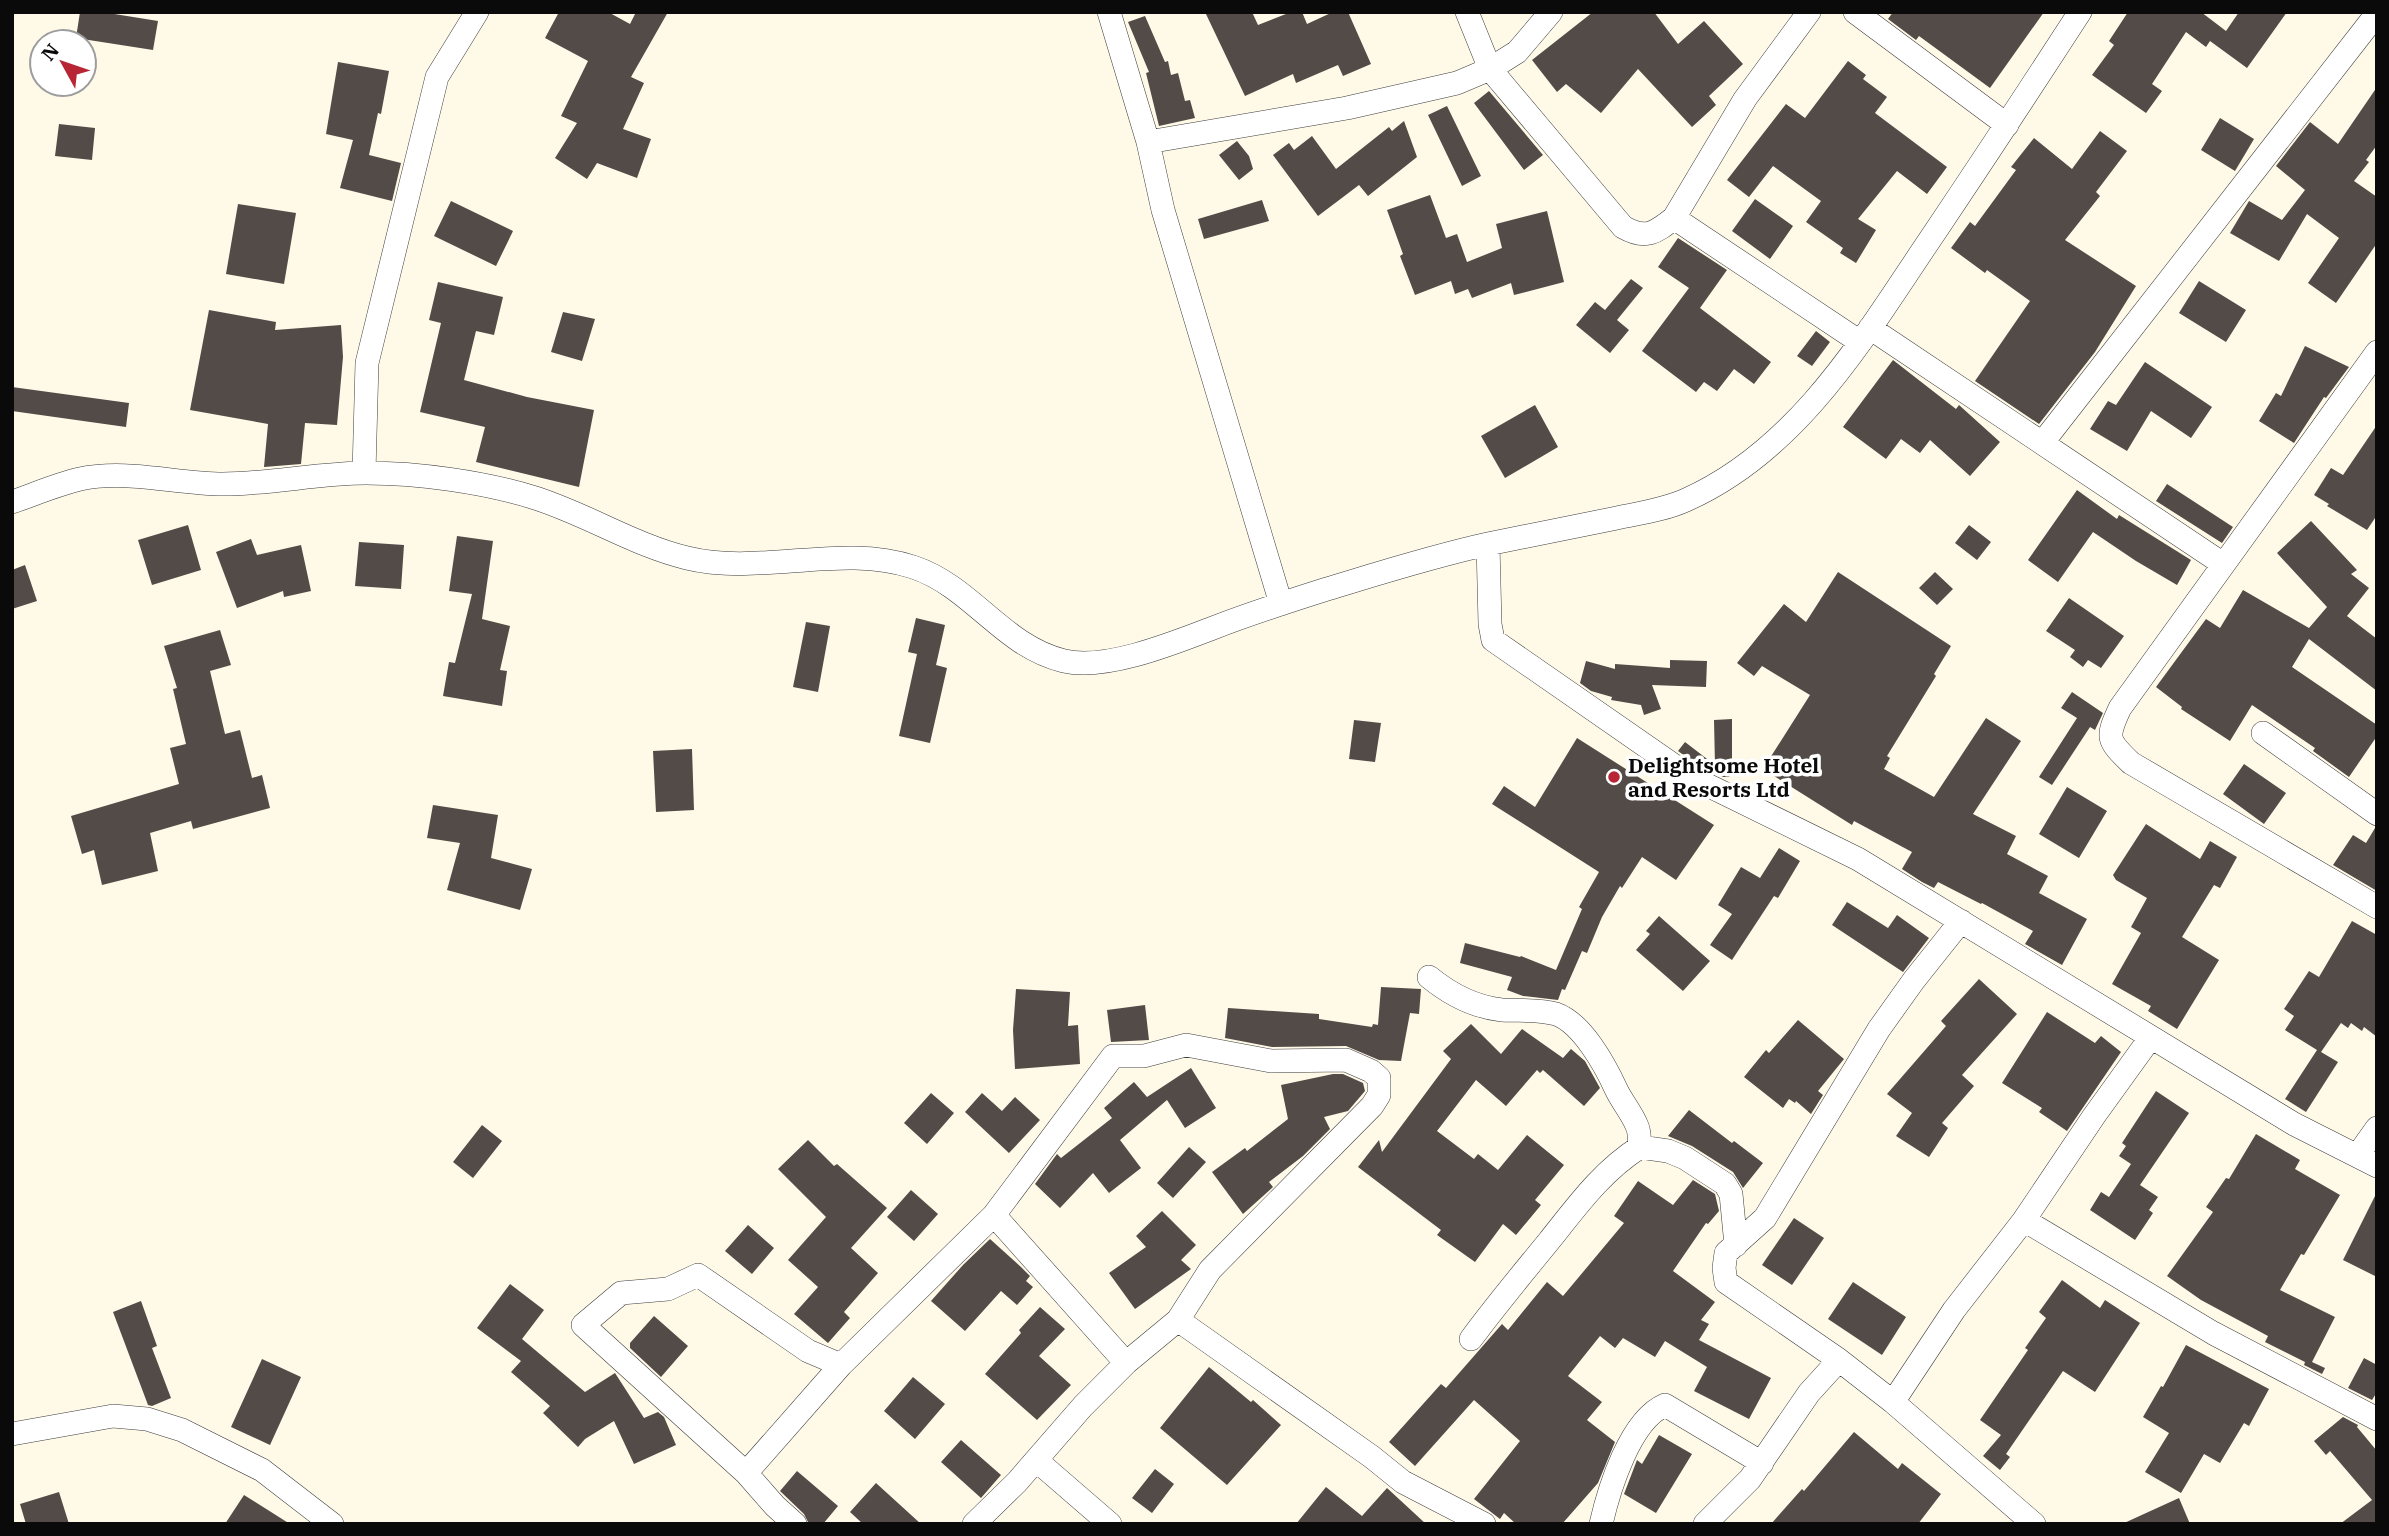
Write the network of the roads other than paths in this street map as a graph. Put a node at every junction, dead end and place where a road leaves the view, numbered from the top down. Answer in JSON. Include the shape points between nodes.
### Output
{"nodes":[{"id":1,"x":477,"y":12,"type":"edge"},
{"id":2,"x":1108,"y":12,"type":"edge"},
{"id":3,"x":1467,"y":12,"type":"edge"},
{"id":4,"x":1551,"y":12,"type":"edge"},
{"id":5,"x":1809,"y":12,"type":"edge"},
{"id":6,"x":1855,"y":12,"type":"edge"},
{"id":7,"x":2080,"y":12,"type":"edge"},
{"id":8,"x":2374,"y":15,"type":"edge"},
{"id":9,"x":1490,"y":69,"type":"junction"},
{"id":10,"x":2007,"y":125,"type":"junction"},
{"id":11,"x":1148,"y":142,"type":"junction"},
{"id":12,"x":1674,"y":218,"type":"junction"},
{"id":13,"x":1865,"y":335,"type":"junction"},
{"id":14,"x":2377,"y":352,"type":"edge"},
{"id":15,"x":2043,"y":442,"type":"junction"},
{"id":16,"x":364,"y":472,"type":"junction"},
{"id":17,"x":12,"y":502,"type":"edge"},
{"id":18,"x":1488,"y":544,"type":"junction"},
{"id":19,"x":2223,"y":564,"type":"junction"},
{"id":20,"x":1281,"y":604,"type":"junction"},
{"id":21,"x":2263,"y":733,"type":"dead end"},
{"id":22,"x":2377,"y":814,"type":"edge"},
{"id":23,"x":2377,"y":907,"type":"edge"},
{"id":24,"x":1961,"y":921,"type":"junction"},
{"id":25,"x":1429,"y":977,"type":"dead end"},
{"id":26,"x":2151,"y":1037,"type":"junction"},
{"id":27,"x":2377,"y":1128,"type":"edge"},
{"id":28,"x":1640,"y":1147,"type":"junction"},
{"id":29,"x":2367,"y":1161,"type":"edge"},
{"id":30,"x":994,"y":1215,"type":"junction"},
{"id":31,"x":2024,"y":1220,"type":"junction"},
{"id":32,"x":1736,"y":1245,"type":"junction"},
{"id":33,"x":1178,"y":1320,"type":"junction"},
{"id":34,"x":1471,"y":1339,"type":"dead end"},
{"id":35,"x":1839,"y":1360,"type":"junction"},
{"id":36,"x":1126,"y":1363,"type":"junction"},
{"id":37,"x":841,"y":1365,"type":"junction"},
{"id":38,"x":1894,"y":1402,"type":"junction"},
{"id":39,"x":2377,"y":1419,"type":"edge"},
{"id":40,"x":12,"y":1434,"type":"edge"},
{"id":41,"x":1036,"y":1460,"type":"junction"},
{"id":42,"x":1762,"y":1463,"type":"junction"},
{"id":43,"x":746,"y":1473,"type":"junction"},
{"id":44,"x":332,"y":1524,"type":"edge"},
{"id":45,"x":795,"y":1524,"type":"edge"},
{"id":46,"x":974,"y":1524,"type":"edge"},
{"id":47,"x":1110,"y":1524,"type":"edge"},
{"id":48,"x":1484,"y":1524,"type":"edge"},
{"id":49,"x":1601,"y":1524,"type":"edge"},
{"id":50,"x":1705,"y":1524,"type":"edge"},
{"id":51,"x":2034,"y":1524,"type":"edge"}],
"edges":[{"from":1,"to":16,"type":"street","via":[[437,77],[367,363]]},
{"from":2,"to":11,"type":"street"},
{"from":3,"to":9,"type":"street"},
{"from":4,"to":9,"type":"street","via":[[1517,52]]},
{"from":5,"to":12,"type":"street","via":[[1745,99]]},
{"from":6,"to":10,"type":"street"},
{"from":7,"to":10,"type":"street"},
{"from":8,"to":15,"type":"street"},
{"from":9,"to":11,"type":"street","via":[[1457,83],[1347,108]]},
{"from":9,"to":12,"type":"street","via":[[1623,227],[1636,235],[1656,232]]},
{"from":10,"to":13,"type":"street"},
{"from":11,"to":20,"type":"street","via":[[1167,223]]},
{"from":12,"to":13,"type":"street"},
{"from":13,"to":15,"type":"street"},
{"from":13,"to":18,"type":"street","via":[[1783,435],[1690,499]]},
{"from":14,"to":19,"type":"street"},
{"from":15,"to":19,"type":"street"},
{"from":16,"to":17,"type":"street","via":[[217,484],[83,478]]},
{"from":16,"to":20,"type":"street","via":[[454,480],[531,497],[690,559],[730,563],[871,558],[905,564],[939,576],[1013,637],[1067,662],[1095,663],[1173,645]]},
{"from":18,"to":20,"type":"street"},
{"from":18,"to":24,"type":"street","via":[[1493,640],[1689,776],[1858,859]]},
{"from":19,"to":23,"type":"street","via":[[2120,708],[2110,729],[2114,747],[2132,763]]},
{"from":21,"to":22,"type":"street"},
{"from":24,"to":26,"type":"street"},
{"from":24,"to":32,"type":"street","via":[[1879,1030],[1765,1218]]},
{"from":25,"to":28,"type":"street","via":[[1448,993],[1473,1003],[1556,1014],[1570,1022],[1608,1072],[1638,1127]]},
{"from":26,"to":29,"type":"street","via":[[2294,1124]]},
{"from":26,"to":31,"type":"street"},
{"from":27,"to":29,"type":"street"},
{"from":28,"to":32,"type":"street","via":[[1685,1158],[1724,1184],[1731,1194]]},
{"from":28,"to":34,"type":"street","via":[[1597,1182]]},
{"from":30,"to":33,"type":"street","via":[[1113,1056],[1144,1056],[1186,1045],[1271,1061],[1346,1060],[1379,1077],[1379,1095],[1372,1106],[1210,1270]]},
{"from":30,"to":36,"type":"street"},
{"from":30,"to":37,"type":"street"},
{"from":31,"to":38,"type":"street","via":[[1954,1310]]},
{"from":31,"to":39,"type":"street","via":[[2213,1333]]},
{"from":32,"to":35,"type":"street","via":[[1726,1253],[1727,1282]]},
{"from":33,"to":36,"type":"street"},
{"from":33,"to":48,"type":"street","via":[[1403,1482]]},
{"from":35,"to":38,"type":"street"},
{"from":35,"to":42,"type":"street","via":[[1809,1393]]},
{"from":36,"to":41,"type":"street"},
{"from":37,"to":43,"type":"street"},
{"from":37,"to":43,"type":"street","via":[[808,1351],[698,1275],[668,1289],[621,1293],[583,1325]]},
{"from":38,"to":51,"type":"street"},
{"from":40,"to":44,"type":"street","via":[[113,1416],[147,1419],[182,1430],[262,1471]]},
{"from":41,"to":46,"type":"street"},
{"from":41,"to":47,"type":"street"},
{"from":42,"to":49,"type":"street","via":[[1665,1405],[1645,1420],[1614,1476]]},
{"from":42,"to":50,"type":"street"},
{"from":43,"to":45,"type":"street"}]}
